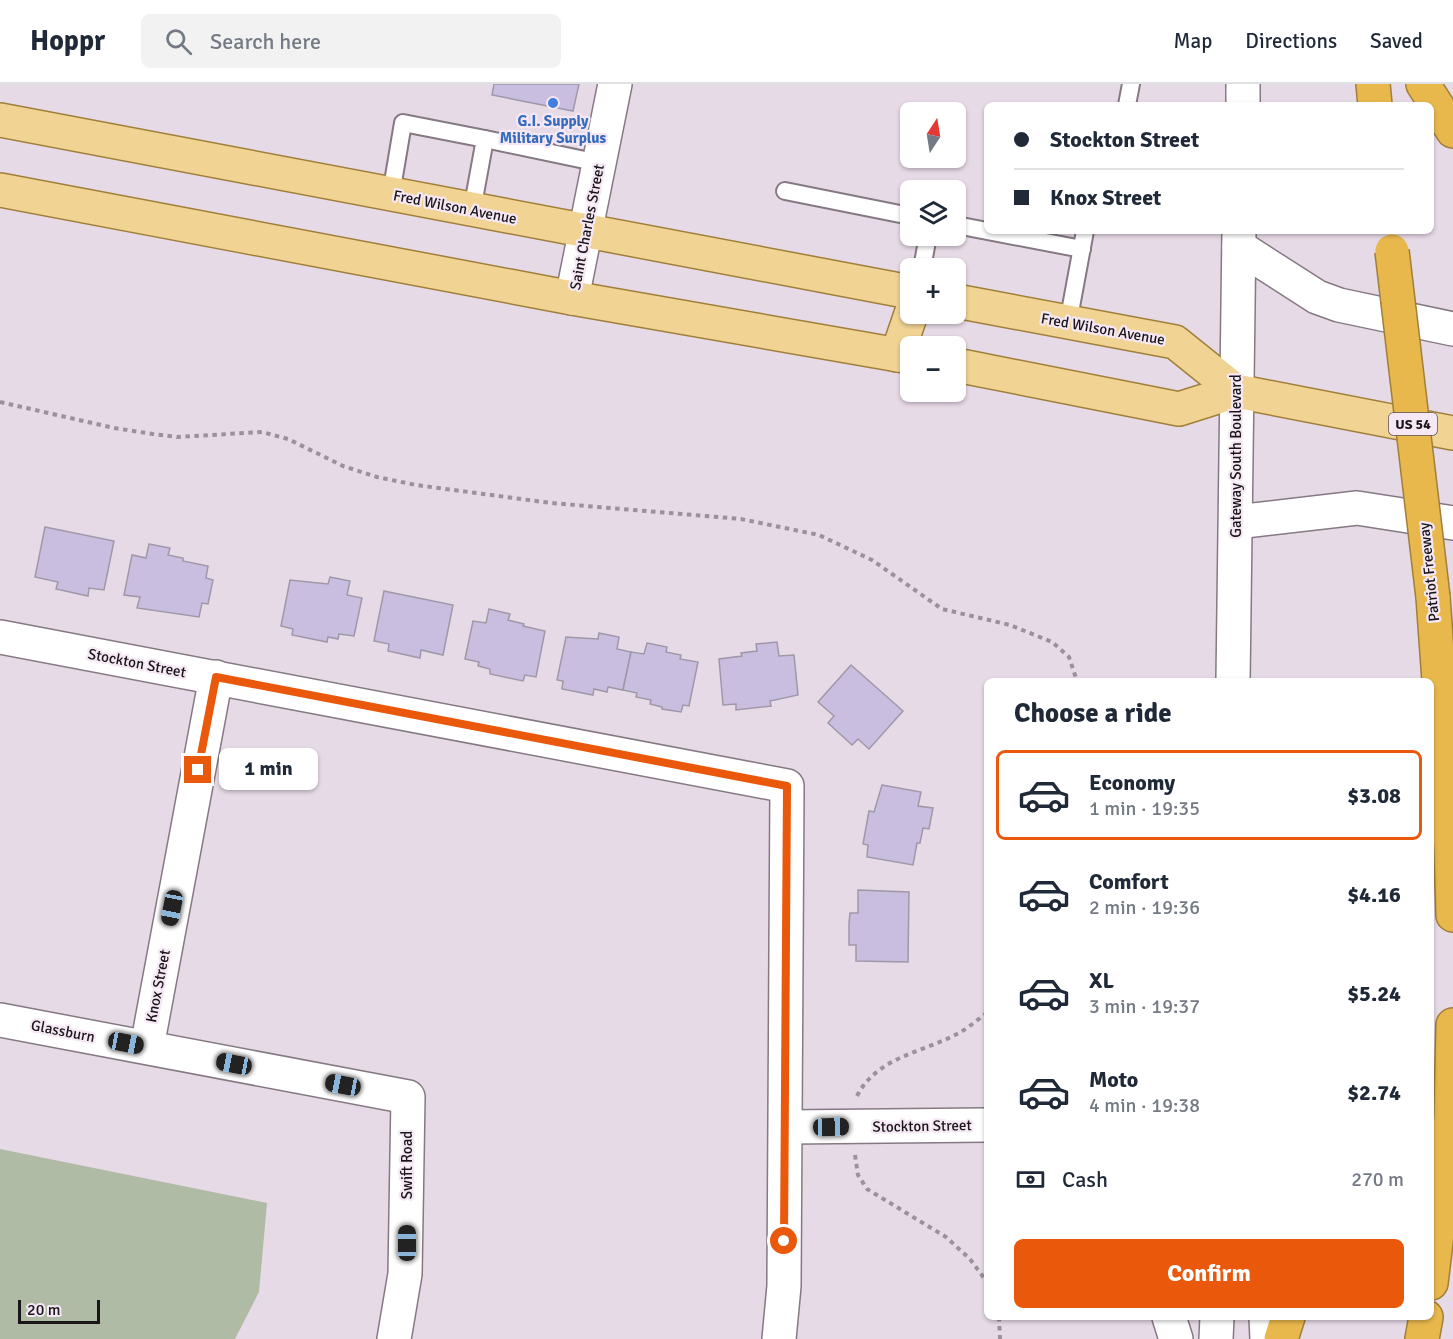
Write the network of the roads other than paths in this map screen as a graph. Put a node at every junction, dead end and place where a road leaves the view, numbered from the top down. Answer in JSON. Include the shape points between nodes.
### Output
{"nodes":[{"id":1,"x":615,"y":84,"type":"edge"},
{"id":2,"x":1131,"y":84,"type":"edge"},
{"id":3,"x":1243,"y":84,"type":"edge"},
{"id":4,"x":1373,"y":84,"type":"edge"},
{"id":5,"x":1424,"y":84,"type":"edge"},
{"id":6,"x":1128,"y":102,"type":"edge"},
{"id":7,"x":1242,"y":102,"type":"edge"},
{"id":8,"x":1375,"y":102,"type":"edge"},
{"id":9,"x":0,"y":120,"type":"edge"},
{"id":10,"x":1453,"y":131,"type":"edge"},
{"id":11,"x":485,"y":139,"type":"junction"},
{"id":12,"x":599,"y":163,"type":"junction"},
{"id":13,"x":0,"y":190,"type":"edge"},
{"id":14,"x":785,"y":191,"type":"dead end"},
{"id":15,"x":391,"y":194,"type":"junction"},
{"id":16,"x":472,"y":210,"type":"junction"},
{"id":17,"x":900,"y":214,"type":"edge"},
{"id":18,"x":966,"y":227,"type":"edge"},
{"id":19,"x":984,"y":230,"type":"edge"},
{"id":20,"x":586,"y":231,"type":"junction"},
{"id":21,"x":1003,"y":234,"type":"edge"},
{"id":22,"x":1084,"y":234,"type":"edge"},
{"id":23,"x":1239,"y":239,"type":"edge"},
{"id":24,"x":1391,"y":241,"type":"edge"},
{"id":25,"x":1082,"y":249,"type":"junction"},
{"id":26,"x":900,"y":290,"type":"edge"},
{"id":27,"x":572,"y":298,"type":"junction"},
{"id":28,"x":966,"y":303,"type":"edge"},
{"id":29,"x":1068,"y":323,"type":"junction"},
{"id":30,"x":1453,"y":329,"type":"edge"},
{"id":31,"x":900,"y":355,"type":"edge"},
{"id":32,"x":966,"y":367,"type":"edge"},
{"id":33,"x":1236,"y":391,"type":"junction"},
{"id":34,"x":1453,"y":433,"type":"edge"},
{"id":35,"x":1236,"y":522,"type":"junction"},
{"id":36,"x":1453,"y":523,"type":"edge"},
{"id":37,"x":0,"y":637,"type":"edge"},
{"id":38,"x":216,"y":677,"type":"junction"},
{"id":39,"x":1233,"y":678,"type":"edge"},
{"id":40,"x":1453,"y":915,"type":"edge"},
{"id":41,"x":1453,"y":1012,"type":"edge"},
{"id":42,"x":0,"y":1020,"type":"edge"},
{"id":43,"x":1453,"y":1025,"type":"edge"},
{"id":44,"x":1434,"y":1038,"type":"edge"},
{"id":45,"x":147,"y":1047,"type":"junction"},
{"id":46,"x":408,"y":1097,"type":"joint"},
{"id":47,"x":984,"y":1125,"type":"edge"},
{"id":48,"x":786,"y":1127,"type":"junction"},
{"id":49,"x":1434,"y":1258,"type":"edge"},
{"id":50,"x":1170,"y":1320,"type":"edge"},
{"id":51,"x":1217,"y":1320,"type":"edge"},
{"id":52,"x":1266,"y":1320,"type":"edge"},
{"id":53,"x":1287,"y":1320,"type":"edge"},
{"id":54,"x":1425,"y":1320,"type":"edge"},
{"id":55,"x":394,"y":1339,"type":"edge"},
{"id":56,"x":779,"y":1339,"type":"edge"},
{"id":57,"x":1176,"y":1339,"type":"edge"},
{"id":58,"x":1216,"y":1339,"type":"edge"},
{"id":59,"x":1267,"y":1339,"type":"edge"},
{"id":60,"x":1281,"y":1339,"type":"edge"},
{"id":61,"x":1422,"y":1339,"type":"edge"}],
"edges":[{"from":1,"to":12,"type":"street","name":"Saint Charles Street"},
{"from":2,"to":6,"type":"lane"},
{"from":3,"to":7,"type":"street"},
{"from":4,"to":8,"type":"highway"},
{"from":5,"to":10,"type":"highway"},
{"from":9,"to":15,"type":"main road","name":"Fred Wilson Avenue"},
{"from":11,"to":12,"type":"lane"},
{"from":11,"to":15,"type":"lane","via":[[403,123]]},
{"from":11,"to":16,"type":"lane"},
{"from":12,"to":20,"type":"street","name":"Saint Charles Street"},
{"from":13,"to":27,"type":"main road"},
{"from":14,"to":17,"type":"lane"},
{"from":15,"to":16,"type":"main road","name":"Fred Wilson Avenue"},
{"from":16,"to":20,"type":"main road","name":"Fred Wilson Avenue"},
{"from":18,"to":19,"type":"lane"},
{"from":20,"to":26,"type":"main road","name":"Fred Wilson Avenue"},
{"from":20,"to":27,"type":"street","name":"Saint Charles Street"},
{"from":21,"to":25,"type":"lane"},
{"from":22,"to":25,"type":"lane"},
{"from":23,"to":30,"type":"street","via":[[1317,297]]},
{"from":23,"to":33,"type":"street","name":"Gateway South Boulevard"},
{"from":24,"to":40,"type":"highway","name":"Patriot Freeway","number":"US 54","bridge":true,"via":[[1433,597]]},
{"from":25,"to":29,"type":"lane"},
{"from":27,"to":31,"type":"main road"},
{"from":28,"to":29,"type":"main road","name":"Fred Wilson Avenue"},
{"from":29,"to":33,"type":"main road","name":"Fred Wilson Avenue","via":[[1175,342]]},
{"from":32,"to":33,"type":"main road","name":"Fred Wilson Avenue","via":[[1179,409]]},
{"from":33,"to":34,"type":"main road","name":"Fred Wilson Avenue"},
{"from":33,"to":35,"type":"street","name":"Gateway South Boulevard"},
{"from":35,"to":36,"type":"street","via":[[1357,508]]},
{"from":35,"to":39,"type":"street","name":"Gateway South Boulevard"},
{"from":37,"to":38,"type":"street","name":"Stockton Street"},
{"from":38,"to":45,"type":"street","name":"Knox Street"},
{"from":38,"to":48,"type":"street","name":"Stockton Street","via":[[787,786]]},
{"from":41,"to":44,"type":"highway"},
{"from":42,"to":45,"type":"street","name":"Glassburn"},
{"from":43,"to":49,"type":"highway","via":[[1451,1118]]},
{"from":45,"to":46,"type":"street","name":"Glassburn"},
{"from":46,"to":55,"type":"street","name":"Swift Road","via":[[405,1274]]},
{"from":47,"to":48,"type":"street","name":"Stockton Street"},
{"from":48,"to":56,"type":"street","name":"Stockton Street","via":[[784,1286]]},
{"from":50,"to":57,"type":"street"},
{"from":51,"to":58,"type":"street"},
{"from":52,"to":59,"type":"street"},
{"from":53,"to":60,"type":"highway"},
{"from":54,"to":61,"type":"highway"}]}
